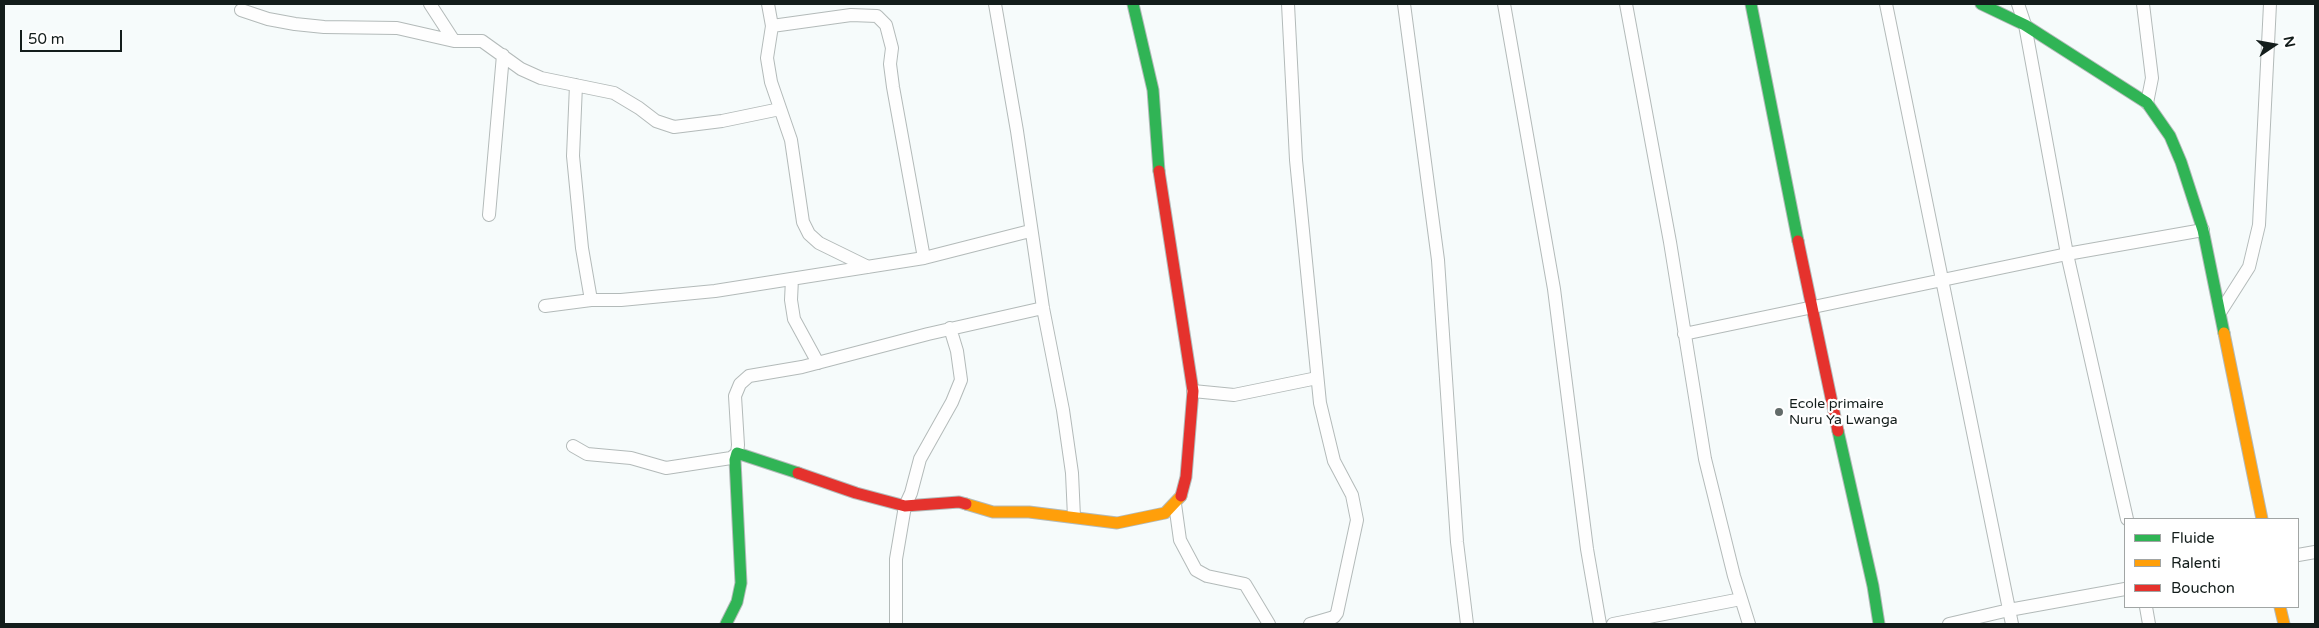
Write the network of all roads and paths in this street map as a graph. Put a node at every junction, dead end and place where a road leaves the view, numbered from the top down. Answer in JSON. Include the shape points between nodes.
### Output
{"nodes":[{"id":1,"x":430,"y":4,"type":"edge"},
{"id":2,"x":768,"y":4,"type":"edge"},
{"id":3,"x":995,"y":4,"type":"edge"},
{"id":4,"x":1133,"y":4,"type":"edge"},
{"id":5,"x":1288,"y":4,"type":"edge"},
{"id":6,"x":1404,"y":4,"type":"edge"},
{"id":7,"x":1504,"y":4,"type":"edge"},
{"id":8,"x":1626,"y":4,"type":"edge"},
{"id":9,"x":1751,"y":4,"type":"edge"},
{"id":10,"x":1886,"y":4,"type":"edge"},
{"id":11,"x":1981,"y":4,"type":"edge"},
{"id":12,"x":2018,"y":4,"type":"edge"},
{"id":13,"x":2143,"y":4,"type":"edge"},
{"id":14,"x":2270,"y":4,"type":"edge"},
{"id":15,"x":241,"y":10,"type":"dead end"},
{"id":16,"x":877,"y":10,"type":"edge"},
{"id":17,"x":2025,"y":25,"type":"junction"},
{"id":18,"x":772,"y":26,"type":"junction"},
{"id":19,"x":454,"y":41,"type":"junction"},
{"id":20,"x":503,"y":55,"type":"junction"},
{"id":21,"x":576,"y":85,"type":"junction"},
{"id":22,"x":2147,"y":103,"type":"junction"},
{"id":23,"x":780,"y":109,"type":"junction"},
{"id":24,"x":489,"y":214,"type":"dead end"},
{"id":25,"x":2203,"y":230,"type":"junction"},
{"id":26,"x":1030,"y":231,"type":"junction"},
{"id":27,"x":2067,"y":254,"type":"junction"},
{"id":28,"x":924,"y":258,"type":"junction"},
{"id":29,"x":868,"y":267,"type":"junction"},
{"id":30,"x":792,"y":279,"type":"junction"},
{"id":31,"x":1942,"y":280,"type":"junction"},
{"id":32,"x":591,"y":300,"type":"junction"},
{"id":33,"x":545,"y":306,"type":"dead end"},
{"id":34,"x":1043,"y":308,"type":"junction"},
{"id":35,"x":1811,"y":309,"type":"junction"},
{"id":36,"x":2220,"y":310,"type":"junction"},
{"id":37,"x":950,"y":328,"type":"junction"},
{"id":38,"x":1684,"y":334,"type":"junction"},
{"id":39,"x":818,"y":364,"type":"junction"},
{"id":40,"x":1317,"y":378,"type":"junction"},
{"id":41,"x":1192,"y":391,"type":"junction"},
{"id":42,"x":573,"y":446,"type":"dead end"},
{"id":43,"x":737,"y":453,"type":"junction"},
{"id":44,"x":1176,"y":504,"type":"junction"},
{"id":45,"x":905,"y":506,"type":"junction"},
{"id":46,"x":1074,"y":517,"type":"junction"},
{"id":47,"x":2127,"y":518,"type":"edge"},
{"id":48,"x":2262,"y":518,"type":"edge"},
{"id":49,"x":2315,"y":552,"type":"edge"},
{"id":50,"x":2299,"y":556,"type":"edge"},
{"id":51,"x":2124,"y":589,"type":"edge"},
{"id":52,"x":1741,"y":599,"type":"junction"},
{"id":53,"x":2146,"y":608,"type":"edge"},
{"id":54,"x":2280,"y":608,"type":"edge"},
{"id":55,"x":2009,"y":610,"type":"junction"},
{"id":56,"x":726,"y":624,"type":"edge"},
{"id":57,"x":896,"y":624,"type":"edge"},
{"id":58,"x":1269,"y":624,"type":"edge"},
{"id":59,"x":1310,"y":624,"type":"edge"},
{"id":60,"x":1467,"y":624,"type":"edge"},
{"id":61,"x":1600,"y":624,"type":"edge"},
{"id":62,"x":1613,"y":624,"type":"edge"},
{"id":63,"x":1749,"y":624,"type":"edge"},
{"id":64,"x":1879,"y":624,"type":"edge"},
{"id":65,"x":1949,"y":624,"type":"edge"},
{"id":66,"x":2012,"y":624,"type":"edge"},
{"id":67,"x":2149,"y":624,"type":"edge"},
{"id":68,"x":2284,"y":624,"type":"edge"}],
"edges":[{"from":1,"to":19,"type":"street"},
{"from":2,"to":18,"type":"street"},
{"from":3,"to":26,"type":"street"},
{"from":4,"to":41,"type":"street","via":[[1153,90],[1160,186]]},
{"from":5,"to":40,"type":"street","via":[[1296,160]]},
{"from":6,"to":60,"type":"street","via":[[1438,260],[1457,542]]},
{"from":7,"to":61,"type":"street","via":[[1554,289],[1587,549]]},
{"from":8,"to":38,"type":"street","via":[[1669,233]]},
{"from":9,"to":35,"type":"street"},
{"from":10,"to":31,"type":"street"},
{"from":11,"to":17,"type":"street"},
{"from":12,"to":17,"type":"street"},
{"from":13,"to":22,"type":"street","via":[[2152,78]]},
{"from":14,"to":36,"type":"street","via":[[2259,225],[2249,267]]},
{"from":15,"to":19,"type":"street","via":[[295,24],[397,28]]},
{"from":16,"to":18,"type":"street"},
{"from":16,"to":28,"type":"street","via":[[890,36],[893,87]]},
{"from":17,"to":22,"type":"street"},
{"from":17,"to":27,"type":"street"},
{"from":18,"to":23,"type":"street","via":[[767,58]]},
{"from":19,"to":20,"type":"street","via":[[482,41]]},
{"from":20,"to":21,"type":"street","via":[[542,78]]},
{"from":20,"to":24,"type":"street"},
{"from":21,"to":23,"type":"street","via":[[614,94],[656,121],[674,127]]},
{"from":21,"to":32,"type":"street","via":[[573,156]]},
{"from":22,"to":25,"type":"street","via":[[2170,136]]},
{"from":23,"to":29,"type":"street","via":[[792,140],[803,222],[809,234],[819,243]]},
{"from":25,"to":27,"type":"street"},
{"from":25,"to":36,"type":"street"},
{"from":26,"to":28,"type":"street"},
{"from":26,"to":34,"type":"street"},
{"from":27,"to":31,"type":"street"},
{"from":27,"to":47,"type":"street"},
{"from":28,"to":29,"type":"street"},
{"from":29,"to":30,"type":"street"},
{"from":30,"to":32,"type":"street","via":[[694,293]]},
{"from":30,"to":39,"type":"street","via":[[794,319]]},
{"from":31,"to":35,"type":"street"},
{"from":31,"to":55,"type":"street"},
{"from":32,"to":33,"type":"street"},
{"from":34,"to":37,"type":"street"},
{"from":34,"to":46,"type":"street","via":[[1067,437]]},
{"from":35,"to":38,"type":"street"},
{"from":35,"to":64,"type":"street"},
{"from":36,"to":48,"type":"street"},
{"from":37,"to":39,"type":"street"},
{"from":37,"to":45,"type":"street","via":[[957,351],[960,380],[952,402],[920,459]]},
{"from":38,"to":52,"type":"street","via":[[1705,459]]},
{"from":39,"to":43,"type":"street","via":[[749,376],[740,384],[734,402]]},
{"from":40,"to":41,"type":"street","via":[[1234,395]]},
{"from":40,"to":59,"type":"street","via":[[1329,445],[1352,495],[1357,520],[1336,613]]},
{"from":41,"to":44,"type":"street","via":[[1186,476]]},
{"from":42,"to":43,"type":"street","via":[[587,454],[631,458],[666,468],[731,458]]},
{"from":43,"to":45,"type":"street","via":[[817,481]]},
{"from":43,"to":56,"type":"street","via":[[742,583]]},
{"from":44,"to":46,"type":"street","via":[[1165,513],[1117,523]]},
{"from":44,"to":58,"type":"street","via":[[1180,540],[1196,570],[1207,576],[1245,584]]},
{"from":45,"to":46,"type":"street","via":[[959,502],[992,512]]},
{"from":45,"to":57,"type":"street","via":[[896,559]]},
{"from":49,"to":50,"type":"street"},
{"from":51,"to":55,"type":"street"},
{"from":52,"to":62,"type":"street"},
{"from":52,"to":63,"type":"street"},
{"from":53,"to":67,"type":"street"},
{"from":54,"to":68,"type":"street"},
{"from":55,"to":65,"type":"street"},
{"from":55,"to":66,"type":"street"}]}
